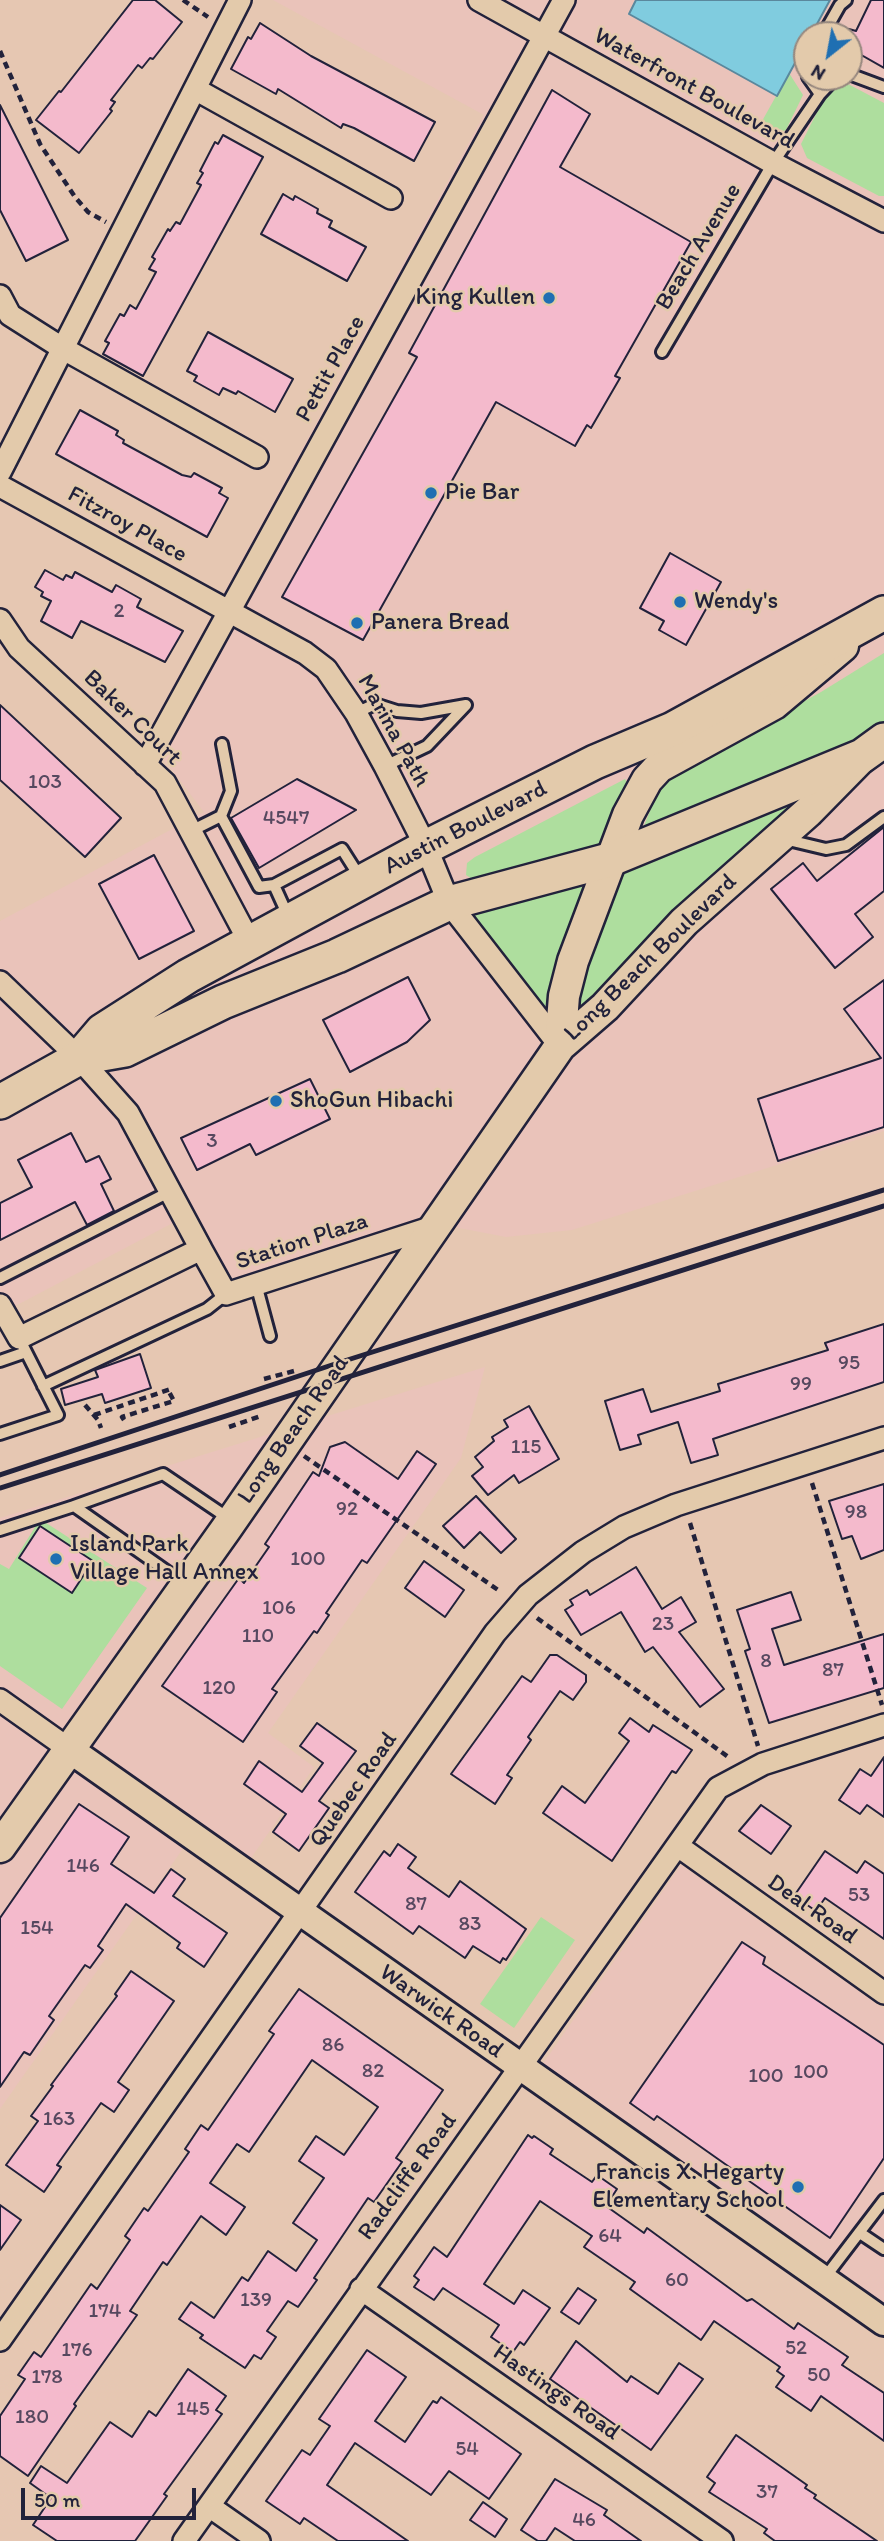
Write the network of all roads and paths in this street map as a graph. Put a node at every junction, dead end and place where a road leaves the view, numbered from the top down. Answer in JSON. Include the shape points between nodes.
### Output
{"nodes":[{"id":1,"x":183,"y":0,"type":"edge"},
{"id":2,"x":240,"y":0,"type":"edge"},
{"id":3,"x":479,"y":0,"type":"edge"},
{"id":4,"x":564,"y":0,"type":"edge"},
{"id":5,"x":846,"y":0,"type":"edge"},
{"id":6,"x":831,"y":21,"type":"edge"},
{"id":7,"x":226,"y":27,"type":"junction"},
{"id":8,"x":544,"y":36,"type":"junction"},
{"id":9,"x":0,"y":51,"type":"edge"},
{"id":10,"x":863,"y":79,"type":"edge"},
{"id":11,"x":884,"y":87,"type":"edge"},
{"id":12,"x":194,"y":89,"type":"junction"},
{"id":13,"x":818,"y":91,"type":"edge"},
{"id":14,"x":823,"y":91,"type":"edge"},
{"id":15,"x":820,"y":94,"type":"junction"},
{"id":16,"x":773,"y":163,"type":"junction"},
{"id":17,"x":391,"y":198,"type":"dead end"},
{"id":18,"x":884,"y":220,"type":"edge"},
{"id":19,"x":122,"y":231,"type":"junction"},
{"id":20,"x":0,"y":296,"type":"edge"},
{"id":21,"x":62,"y":348,"type":"junction"},
{"id":22,"x":662,"y":352,"type":"dead end"},
{"id":23,"x":257,"y":457,"type":"dead end"},
{"id":24,"x":0,"y":472,"type":"edge"},
{"id":25,"x":0,"y":486,"type":"edge"},
{"id":26,"x":228,"y":610,"type":"junction"},
{"id":27,"x":876,"y":619,"type":"edge"},
{"id":28,"x":0,"y":620,"type":"edge"},
{"id":29,"x":356,"y":713,"type":"junction"},
{"id":30,"x":222,"y":744,"type":"dead end"},
{"id":31,"x":873,"y":748,"type":"edge"},
{"id":32,"x":145,"y":765,"type":"junction"},
{"id":33,"x":385,"y":766,"type":"junction"},
{"id":34,"x":221,"y":816,"type":"junction"},
{"id":35,"x":884,"y":817,"type":"edge"},
{"id":36,"x":191,"y":831,"type":"junction"},
{"id":37,"x":778,"y":838,"type":"junction"},
{"id":38,"x":426,"y":847,"type":"junction"},
{"id":39,"x":610,"y":860,"type":"junction"},
{"id":40,"x":362,"y":882,"type":"junction"},
{"id":41,"x":274,"y":885,"type":"junction"},
{"id":42,"x":449,"y":903,"type":"junction"},
{"id":43,"x":290,"y":921,"type":"junction"},
{"id":44,"x":250,"y":943,"type":"junction"},
{"id":45,"x":3,"y":988,"type":"edge"},
{"id":46,"x":561,"y":1046,"type":"junction"},
{"id":47,"x":79,"y":1058,"type":"junction"},
{"id":48,"x":0,"y":1102,"type":"edge"},
{"id":49,"x":171,"y":1191,"type":"junction"},
{"id":50,"x":436,"y":1226,"type":"junction"},
{"id":51,"x":201,"y":1249,"type":"junction"},
{"id":52,"x":0,"y":1278,"type":"edge"},
{"id":53,"x":256,"y":1284,"type":"junction"},
{"id":54,"x":226,"y":1294,"type":"junction"},
{"id":55,"x":0,"y":1305,"type":"edge"},
{"id":56,"x":270,"y":1336,"type":"dead end"},
{"id":57,"x":23,"y":1345,"type":"junction"},
{"id":58,"x":0,"y":1361,"type":"edge"},
{"id":59,"x":294,"y":1371,"type":"dead end"},
{"id":60,"x":264,"y":1380,"type":"dead end"},
{"id":61,"x":43,"y":1386,"type":"junction"},
{"id":62,"x":85,"y":1405,"type":"dead end"},
{"id":63,"x":94,"y":1415,"type":"junction"},
{"id":64,"x":261,"y":1416,"type":"dead end"},
{"id":65,"x":124,"y":1420,"type":"dead end"},
{"id":66,"x":229,"y":1427,"type":"dead end"},
{"id":67,"x":101,"y":1428,"type":"dead end"},
{"id":68,"x":0,"y":1434,"type":"edge"},
{"id":69,"x":884,"y":1438,"type":"edge"},
{"id":70,"x":285,"y":1443,"type":"junction"},
{"id":71,"x":806,"y":1464,"type":"junction"},
{"id":72,"x":683,"y":1503,"type":"junction"},
{"id":73,"x":75,"y":1506,"type":"junction"},
{"id":74,"x":232,"y":1520,"type":"junction"},
{"id":75,"x":0,"y":1530,"type":"edge"},
{"id":76,"x":186,"y":1584,"type":"junction"},
{"id":77,"x":519,"y":1605,"type":"junction"},
{"id":78,"x":0,"y":1700,"type":"edge"},
{"id":79,"x":884,"y":1712,"type":"edge"},
{"id":80,"x":884,"y":1725,"type":"edge"},
{"id":81,"x":69,"y":1749,"type":"junction"},
{"id":82,"x":754,"y":1767,"type":"junction"},
{"id":83,"x":678,"y":1846,"type":"junction"},
{"id":84,"x":0,"y":1847,"type":"edge"},
{"id":85,"x":299,"y":1913,"type":"junction"},
{"id":86,"x":884,"y":1993,"type":"edge"},
{"id":87,"x":520,"y":2067,"type":"junction"},
{"id":88,"x":884,"y":2200,"type":"edge"},
{"id":89,"x":860,"y":2233,"type":"junction"},
{"id":90,"x":884,"y":2249,"type":"edge"},
{"id":91,"x":823,"y":2280,"type":"junction"},
{"id":92,"x":361,"y":2289,"type":"junction"},
{"id":93,"x":884,"y":2322,"type":"edge"},
{"id":94,"x":0,"y":2340,"type":"edge"},
{"id":95,"x":209,"y":2506,"type":"junction"},
{"id":96,"x":184,"y":2541,"type":"edge"},
{"id":97,"x":259,"y":2541,"type":"edge"},
{"id":98,"x":722,"y":2541,"type":"edge"}],
"edges":[{"from":1,"to":7,"type":"path"},
{"from":2,"to":7,"type":"street"},
{"from":3,"to":8,"type":"street","name":"Waterfront Boulevard"},
{"from":4,"to":8,"type":"street","name":"Pettit Place"},
{"from":5,"to":6,"type":"lane"},
{"from":7,"to":12,"type":"street"},
{"from":8,"to":16,"type":"street","name":"Waterfront Boulevard"},
{"from":8,"to":26,"type":"street","name":"Pettit Place"},
{"from":9,"to":19,"type":"path","via":[[40,144],[75,197],[88,212]]},
{"from":10,"to":11,"type":"lane"},
{"from":12,"to":17,"type":"street"},
{"from":12,"to":19,"type":"street"},
{"from":13,"to":15,"type":"lane"},
{"from":14,"to":15,"type":"lane","name":"Beach Avenue"},
{"from":15,"to":16,"type":"lane","name":"Beach Avenue"},
{"from":16,"to":18,"type":"street","name":"Waterfront Boulevard"},
{"from":16,"to":22,"type":"lane","name":"Beach Avenue"},
{"from":19,"to":21,"type":"street"},
{"from":20,"to":21,"type":"street","via":[[10,315]]},
{"from":21,"to":23,"type":"street"},
{"from":21,"to":24,"type":"street"},
{"from":25,"to":26,"type":"street","name":"Fitzroy Place"},
{"from":26,"to":29,"type":"street","name":"Marina Path","via":[[318,662]]},
{"from":26,"to":32,"type":"street","name":"Pettit Place"},
{"from":27,"to":38,"type":"main road","name":"Austin Boulevard","via":[[673,729],[595,762]]},
{"from":27,"to":39,"type":"main road","name":"Long Beach Boulevard","via":[[775,704],[659,767],[638,795]]},
{"from":28,"to":32,"type":"street","name":"Baker Court","via":[[19,648]]},
{"from":29,"to":33,"type":"street","name":"Marina Path"},
{"from":29,"to":33,"type":"lane","via":[[375,704],[421,713],[466,705],[427,746]]},
{"from":30,"to":34,"type":"lane","via":[[231,792]]},
{"from":31,"to":37,"type":"main road","name":"Long Beach Boulevard"},
{"from":31,"to":39,"type":"main road","name":"Austin Boulevard"},
{"from":32,"to":36,"type":"street","name":"Baker Court","via":[[165,783]]},
{"from":33,"to":38,"type":"street","name":"Marina Path"},
{"from":34,"to":36,"type":"lane"},
{"from":34,"to":41,"type":"lane","via":[[259,887]]},
{"from":35,"to":37,"type":"lane","via":[[846,845],[826,849]]},
{"from":36,"to":44,"type":"street","name":"Baker Court"},
{"from":37,"to":46,"type":"main road","name":"Long Beach Boulevard","via":[[684,922],[605,1007]]},
{"from":38,"to":40,"type":"main road","name":"Austin Boulevard"},
{"from":38,"to":42,"type":"street","name":"Marina Path"},
{"from":39,"to":42,"type":"main road","name":"Austin Boulevard"},
{"from":39,"to":46,"type":"main road","name":"Long Beach Boulevard","via":[[566,983]]},
{"from":40,"to":41,"type":"lane","via":[[342,849]]},
{"from":40,"to":43,"type":"main road","name":"Austin Boulevard"},
{"from":41,"to":43,"type":"lane"},
{"from":42,"to":46,"type":"street","name":"Marina Path"},
{"from":42,"to":47,"type":"main road","name":"Austin Boulevard","via":[[125,1050]]},
{"from":43,"to":44,"type":"main road","name":"Austin Boulevard"},
{"from":44,"to":47,"type":"main road","name":"Austin Boulevard","via":[[102,1031]]},
{"from":45,"to":47,"type":"street"},
{"from":46,"to":50,"type":"main road","name":"Long Beach Road"},
{"from":47,"to":48,"type":"main road","name":"Austin Boulevard"},
{"from":47,"to":49,"type":"street","via":[[128,1114]]},
{"from":49,"to":51,"type":"street"},
{"from":49,"to":52,"type":"lane"},
{"from":50,"to":53,"type":"street","name":"Station Plaza"},
{"from":50,"to":70,"type":"main road","name":"Long Beach Road"},
{"from":51,"to":54,"type":"street","name":"Station Plaza"},
{"from":51,"to":57,"type":"street","name":"Station Plaza"},
{"from":53,"to":54,"type":"street","name":"Station Plaza"},
{"from":53,"to":56,"type":"lane"},
{"from":54,"to":61,"type":"lane","via":[[207,1309]]},
{"from":55,"to":57,"type":"street"},
{"from":57,"to":58,"type":"lane"},
{"from":57,"to":61,"type":"lane"},
{"from":59,"to":60,"type":"path"},
{"from":61,"to":68,"type":"lane","via":[[58,1415]]},
{"from":62,"to":63,"type":"path"},
{"from":63,"to":65,"type":"path","via":[[170,1389],[173,1401],[122,1417]]},
{"from":63,"to":67,"type":"path"},
{"from":64,"to":66,"type":"path"},
{"from":69,"to":71,"type":"street","name":"Quebec Road"},
{"from":70,"to":74,"type":"main road","name":"Long Beach Road"},
{"from":70,"to":77,"type":"path"},
{"from":71,"to":72,"type":"street","name":"Quebec Road"},
{"from":71,"to":79,"type":"path"},
{"from":72,"to":77,"type":"street","name":"Quebec Road","via":[[624,1527],[583,1552]]},
{"from":72,"to":82,"type":"path"},
{"from":73,"to":74,"type":"lane","via":[[163,1474]]},
{"from":73,"to":75,"type":"lane"},
{"from":73,"to":76,"type":"lane"},
{"from":74,"to":76,"type":"main road","name":"Long Beach Road"},
{"from":76,"to":81,"type":"main road","name":"Long Beach Road"},
{"from":77,"to":82,"type":"path","via":[[715,1746]]},
{"from":77,"to":85,"type":"street","name":"Quebec Road"},
{"from":78,"to":81,"type":"street","name":"Warwick Road"},
{"from":80,"to":82,"type":"street","name":"Radcliffe Road"},
{"from":81,"to":84,"type":"main road","name":"Long Beach Road"},
{"from":81,"to":85,"type":"street","name":"Warwick Road"},
{"from":82,"to":83,"type":"street","name":"Radcliffe Road","via":[[718,1788]]},
{"from":83,"to":86,"type":"street","name":"Deal Road"},
{"from":83,"to":87,"type":"street","name":"Radcliffe Road"},
{"from":85,"to":87,"type":"street","name":"Warwick Road"},
{"from":85,"to":94,"type":"street","name":"Quebec Road"},
{"from":87,"to":91,"type":"street","name":"Warwick Road"},
{"from":87,"to":92,"type":"street","name":"Radcliffe Road"},
{"from":88,"to":89,"type":"lane"},
{"from":89,"to":90,"type":"lane"},
{"from":89,"to":91,"type":"lane"},
{"from":91,"to":93,"type":"street","name":"Warwick Road"},
{"from":92,"to":95,"type":"street","name":"Radcliffe Road"},
{"from":92,"to":98,"type":"street","name":"Hastings Road"},
{"from":95,"to":96,"type":"street","name":"Radcliffe Road"},
{"from":95,"to":97,"type":"street"}]}
